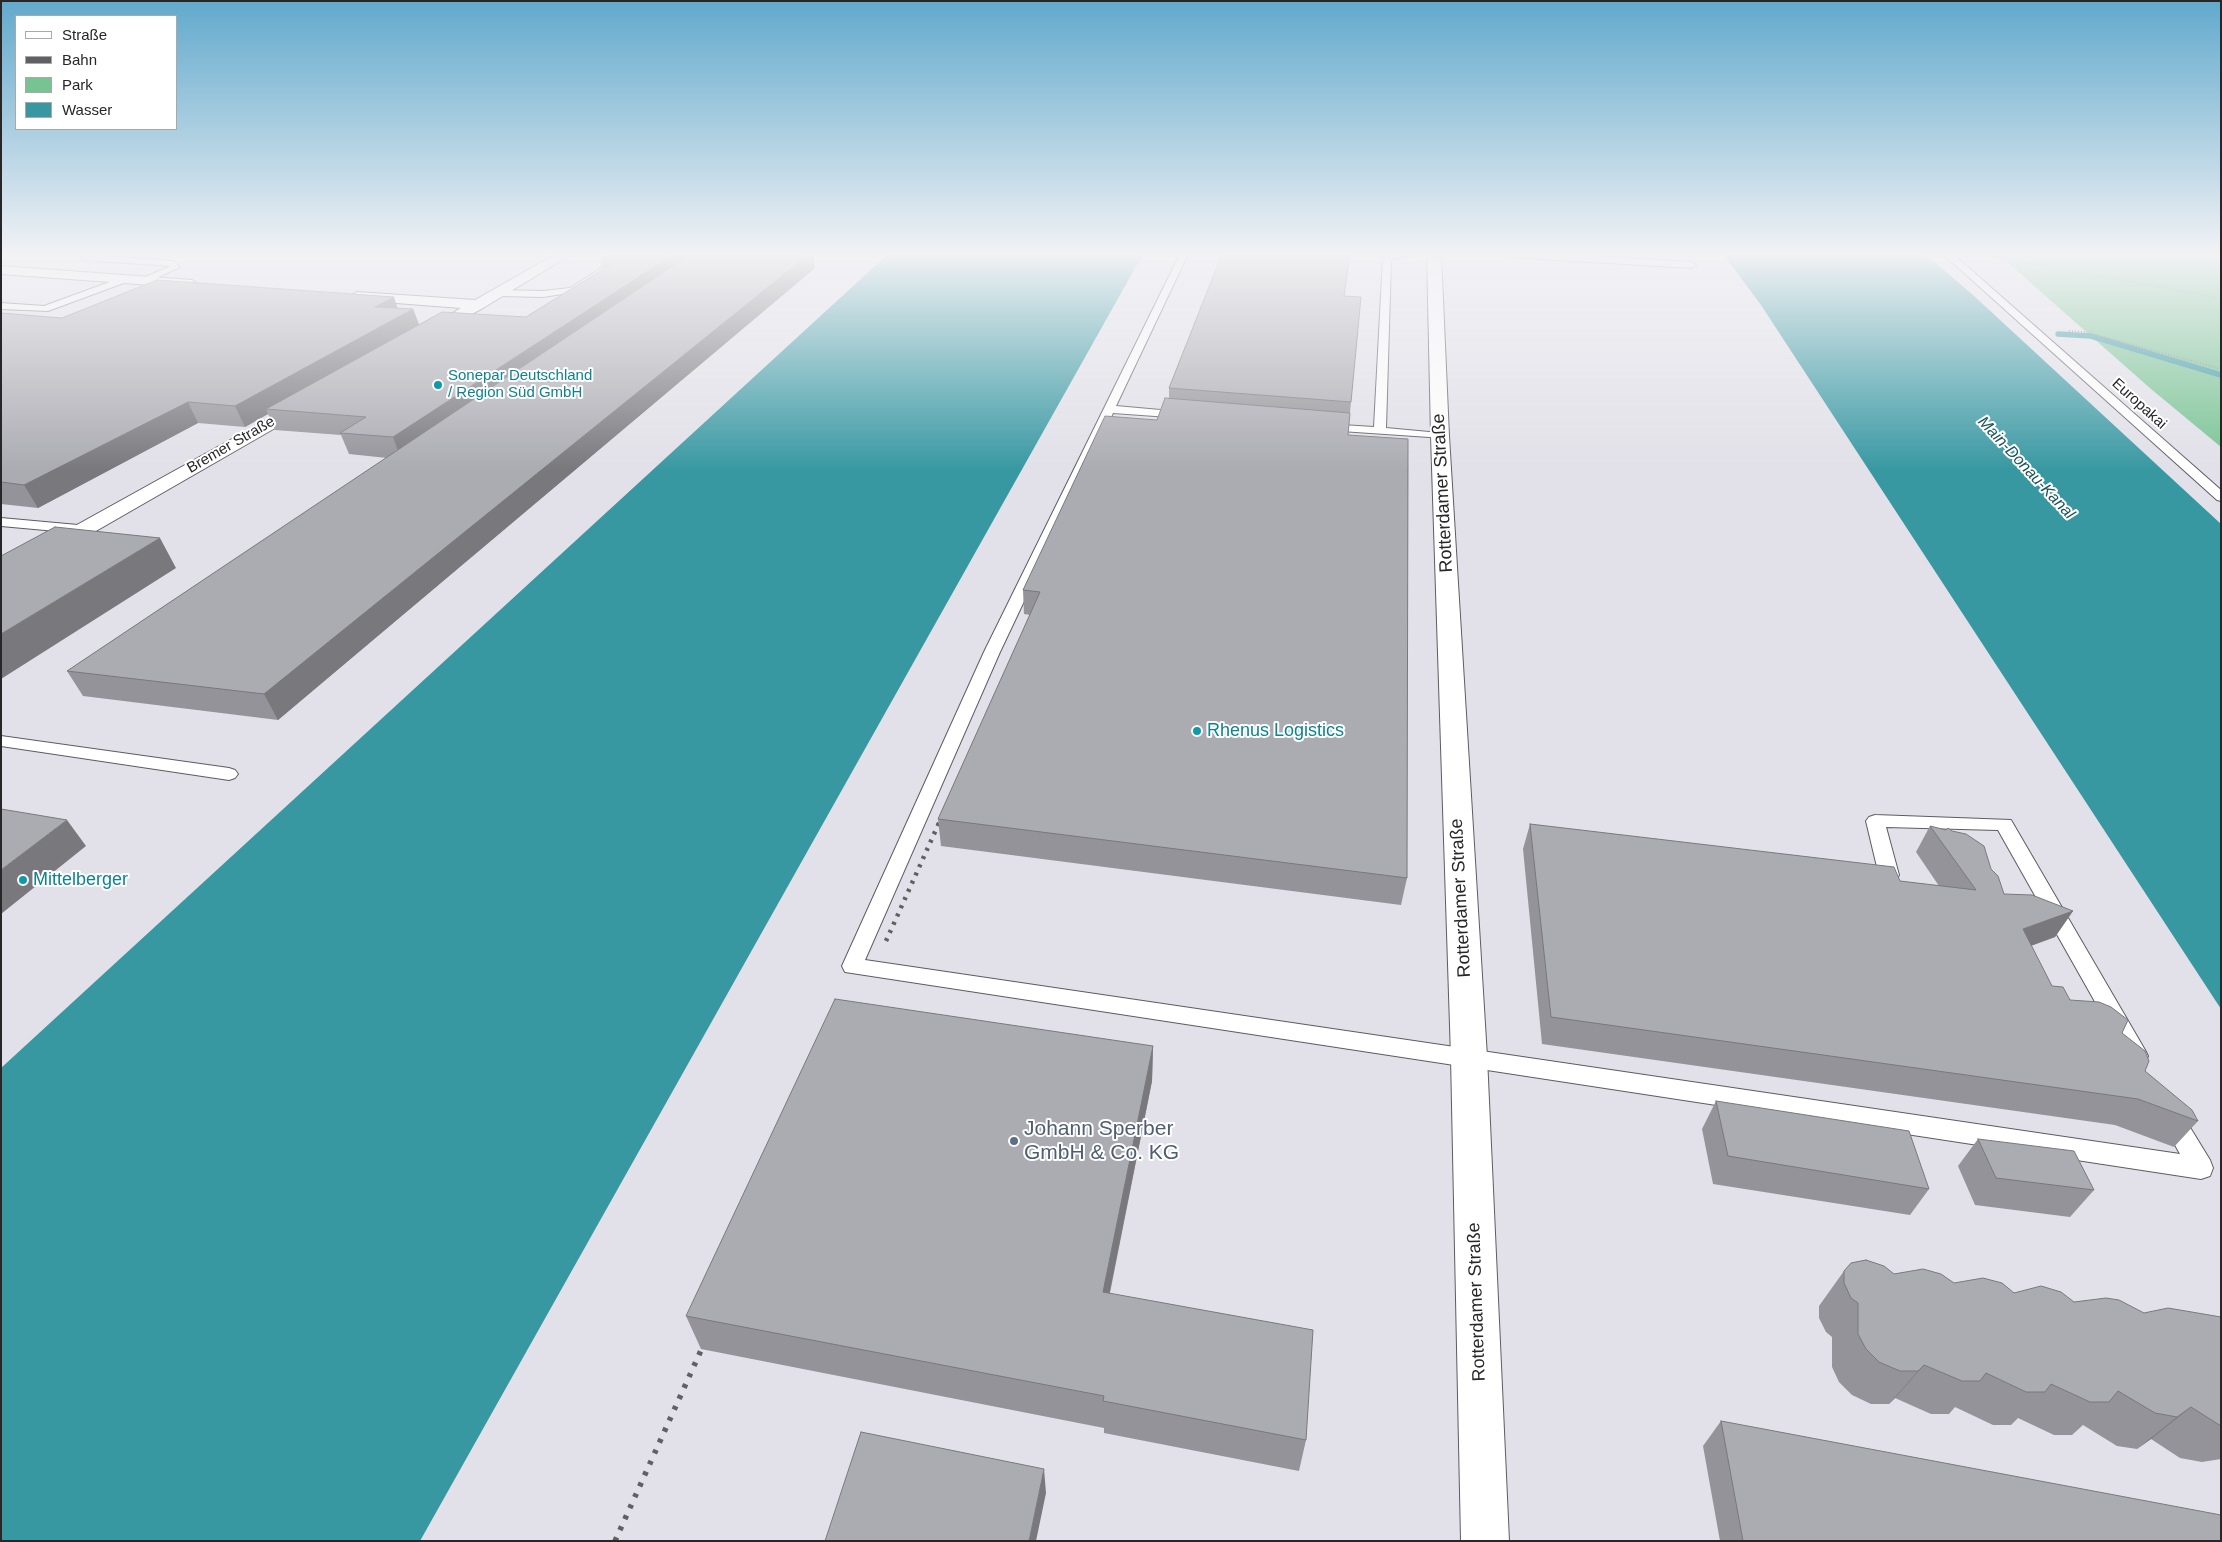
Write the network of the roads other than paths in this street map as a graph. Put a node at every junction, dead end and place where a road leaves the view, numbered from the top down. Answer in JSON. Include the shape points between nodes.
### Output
{"nodes":[{"id":1,"x":441,"y":326,"type":"edge"},
{"id":2,"x":1149,"y":326,"type":"edge"},
{"id":3,"x":1385,"y":326,"type":"edge"},
{"id":4,"x":1436,"y":326,"type":"edge"},
{"id":5,"x":2028,"y":326,"type":"edge"},
{"id":6,"x":418,"y":339,"type":"edge"},
{"id":7,"x":323,"y":393,"type":"edge"},
{"id":8,"x":1109,"y":409,"type":"junction"},
{"id":9,"x":1196,"y":416,"type":"edge"},
{"id":10,"x":1312,"y":426,"type":"edge"},
{"id":11,"x":1380,"y":431,"type":"junction"},
{"id":12,"x":1440,"y":436,"type":"junction"},
{"id":13,"x":2221,"y":497,"type":"edge"},
{"id":14,"x":1,"y":522,"type":"edge"},
{"id":15,"x":82,"y":530,"type":"junction"},
{"id":16,"x":1,"y":576,"type":"edge"},
{"id":17,"x":1,"y":741,"type":"edge"},
{"id":18,"x":230,"y":774,"type":"dead end"},
{"id":19,"x":1860,"y":872,"type":"edge"},
{"id":20,"x":1469,"y":1058,"type":"junction"},
{"id":21,"x":2147,"y":1074,"type":"edge"},
{"id":22,"x":2162,"y":1100,"type":"edge"},
{"id":23,"x":1485,"y":1541,"type":"edge"}],
"edges":[{"from":1,"to":6,"type":"street"},
{"from":2,"to":8,"type":"lane"},
{"from":3,"to":11,"type":"lane"},
{"from":4,"to":12,"type":"street","name":"Rotterdamer Straße"},
{"from":5,"to":13,"type":"lane","name":"Europakai"},
{"from":7,"to":15,"type":"street","name":"Bremer Straße"},
{"from":8,"to":9,"type":"lane"},
{"from":8,"to":20,"type":"lane","via":[[992,652],[852,966]]},
{"from":10,"to":11,"type":"lane"},
{"from":11,"to":12,"type":"lane"},
{"from":12,"to":20,"type":"street","name":"Rotterdamer Straße"},
{"from":14,"to":15,"type":"lane"},
{"from":15,"to":16,"type":"street","name":"Bremer Straße"},
{"from":17,"to":18,"type":"lane"},
{"from":19,"to":21,"type":"lane","via":[[1889,875],[1875,822],[2004,824]]},
{"from":20,"to":22,"type":"lane","via":[[2201,1168]]},
{"from":20,"to":23,"type":"street","name":"Rotterdamer Straße"}]}
